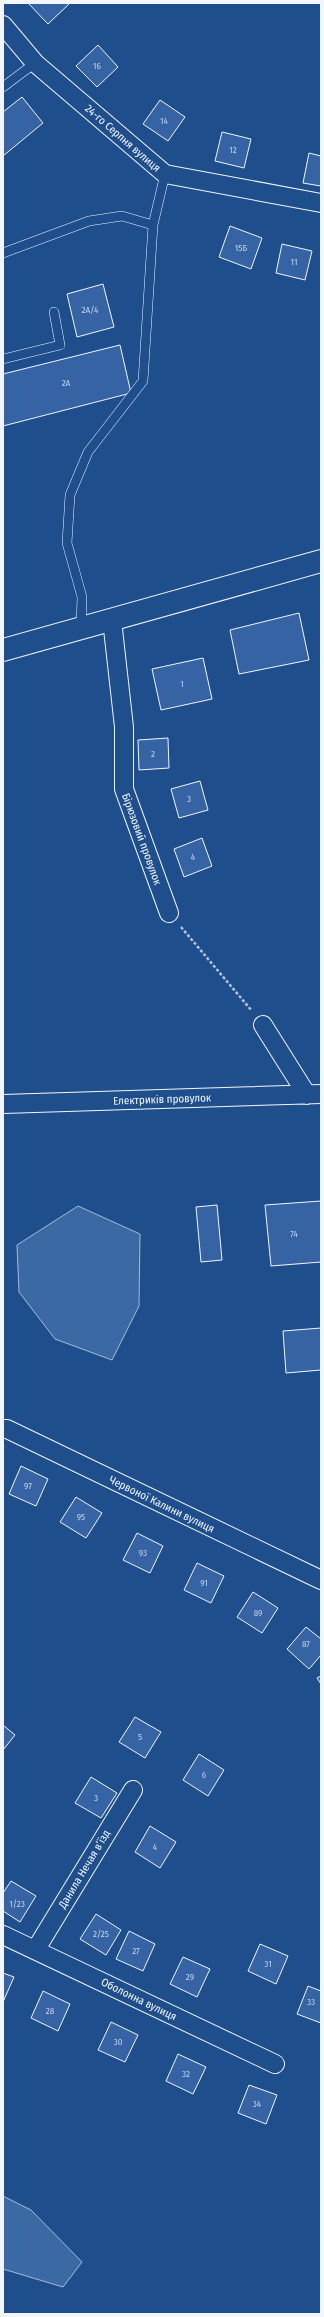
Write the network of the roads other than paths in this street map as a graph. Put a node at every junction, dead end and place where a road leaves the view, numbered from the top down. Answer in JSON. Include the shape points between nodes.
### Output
{"nodes":[{"id":1,"x":3,"y":25,"type":"edge"},
{"id":2,"x":36,"y":63,"type":"junction"},
{"id":3,"x":3,"y":87,"type":"edge"},
{"id":4,"x":165,"y":174,"type":"junction"},
{"id":5,"x":321,"y":203,"type":"edge"},
{"id":6,"x":153,"y":225,"type":"junction"},
{"id":7,"x":3,"y":253,"type":"edge"},
{"id":8,"x":54,"y":312,"type":"dead end"},
{"id":9,"x":3,"y":359,"type":"edge"},
{"id":10,"x":321,"y":561,"type":"edge"},
{"id":11,"x":112,"y":620,"type":"junction"},
{"id":12,"x":82,"y":627,"type":"junction"},
{"id":13,"x":3,"y":650,"type":"edge"},
{"id":14,"x":169,"y":913,"type":"road end"},
{"id":15,"x":263,"y":1025,"type":"road end"},
{"id":16,"x":314,"y":1095,"type":"edge"},
{"id":17,"x":3,"y":1104,"type":"edge"},
{"id":18,"x":4,"y":1426,"type":"edge"},
{"id":19,"x":321,"y":1580,"type":"edge"},
{"id":20,"x":133,"y":1790,"type":"dead end"},
{"id":21,"x":3,"y":1936,"type":"edge"},
{"id":22,"x":36,"y":1949,"type":"junction"},
{"id":23,"x":275,"y":2064,"type":"dead end"}],
"edges":[{"from":1,"to":2,"type":"street","name":"24-го Серпня вулиця"},
{"from":2,"to":3,"type":"lane"},
{"from":2,"to":4,"type":"street","name":"24-го Серпня вулиця"},
{"from":4,"to":5,"type":"street","name":"24-го Серпня вулиця"},
{"from":4,"to":6,"type":"lane"},
{"from":6,"to":7,"type":"lane","via":[[122,216],[89,221]]},
{"from":6,"to":12,"type":"lane","via":[[143,381],[88,452],[70,495],[67,543],[82,597]]},
{"from":8,"to":9,"type":"lane","via":[[60,344]]},
{"from":10,"to":11,"type":"highway"},
{"from":11,"to":12,"type":"highway"},
{"from":11,"to":14,"type":"street","name":"Бірюзовий провулок","via":[[124,727],[124,790]]},
{"from":12,"to":13,"type":"highway"},
{"from":15,"to":16,"type":"street"},
{"from":16,"to":17,"type":"street","name":"Електриків провулок"},
{"from":18,"to":19,"type":"street","name":"Червоної Калини вулиця"},
{"from":20,"to":22,"type":"street","name":"Данила Нечая в’їзд"},
{"from":21,"to":22,"type":"street","name":"Оболонна вулиця"},
{"from":22,"to":23,"type":"street","name":"Оболонна вулиця"}]}
